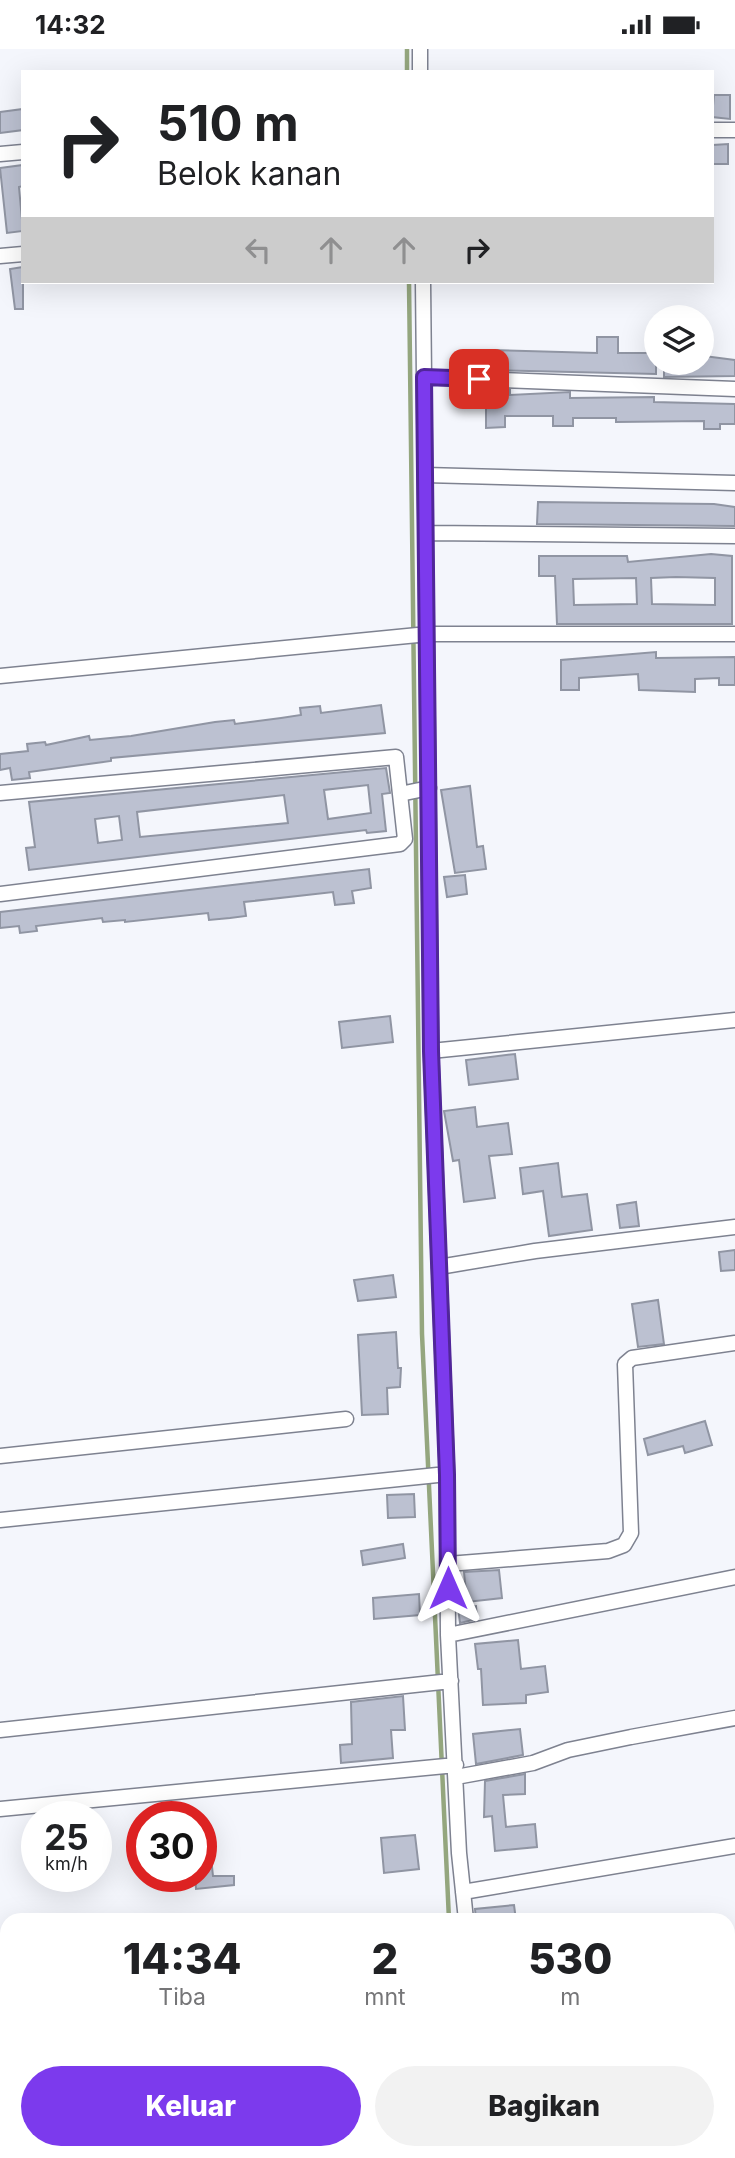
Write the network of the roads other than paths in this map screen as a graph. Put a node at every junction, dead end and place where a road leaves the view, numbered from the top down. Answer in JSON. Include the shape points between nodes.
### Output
{"nodes":[{"id":1,"x":420,"y":49,"type":"edge"},
{"id":2,"x":420,"y":70,"type":"edge"},
{"id":3,"x":714,"y":130,"type":"edge"},
{"id":4,"x":735,"y":130,"type":"edge"},
{"id":5,"x":21,"y":152,"type":"edge"},
{"id":6,"x":0,"y":153,"type":"edge"},
{"id":7,"x":21,"y":254,"type":"edge"},
{"id":8,"x":0,"y":256,"type":"edge"},
{"id":9,"x":423,"y":284,"type":"edge"},
{"id":10,"x":424,"y":377,"type":"junction"},
{"id":11,"x":735,"y":389,"type":"edge"},
{"id":12,"x":425,"y":475,"type":"junction"},
{"id":13,"x":735,"y":483,"type":"edge"},
{"id":14,"x":426,"y":533,"type":"junction"},
{"id":15,"x":735,"y":536,"type":"edge"},
{"id":16,"x":428,"y":634,"type":"junction"},
{"id":17,"x":735,"y":634,"type":"edge"},
{"id":18,"x":0,"y":676,"type":"edge"},
{"id":19,"x":426,"y":788,"type":"junction"},
{"id":20,"x":0,"y":793,"type":"edge"},
{"id":21,"x":403,"y":794,"type":"junction"},
{"id":22,"x":0,"y":894,"type":"edge"},
{"id":23,"x":735,"y":1020,"type":"edge"},
{"id":24,"x":431,"y":1051,"type":"junction"},
{"id":25,"x":735,"y":1227,"type":"edge"},
{"id":26,"x":439,"y":1267,"type":"junction"},
{"id":27,"x":735,"y":1343,"type":"edge"},
{"id":28,"x":346,"y":1419,"type":"dead end"},
{"id":29,"x":0,"y":1456,"type":"edge"},
{"id":30,"x":443,"y":1475,"type":"junction"},
{"id":31,"x":0,"y":1520,"type":"edge"},
{"id":32,"x":448,"y":1564,"type":"junction"},
{"id":33,"x":735,"y":1577,"type":"edge"},
{"id":34,"x":448,"y":1636,"type":"junction"},
{"id":35,"x":451,"y":1681,"type":"junction"},
{"id":36,"x":735,"y":1718,"type":"edge"},
{"id":37,"x":0,"y":1730,"type":"edge"},
{"id":38,"x":455,"y":1769,"type":"junction"},
{"id":39,"x":0,"y":1809,"type":"edge"},
{"id":40,"x":735,"y":1846,"type":"edge"},
{"id":41,"x":463,"y":1892,"type":"junction"},
{"id":42,"x":465,"y":1913,"type":"edge"}],
"edges":[{"from":1,"to":2,"type":"street"},
{"from":3,"to":4,"type":"street"},
{"from":5,"to":6,"type":"street"},
{"from":7,"to":8,"type":"street"},
{"from":9,"to":10,"type":"street"},
{"from":10,"to":11,"type":"street"},
{"from":10,"to":12,"type":"street"},
{"from":12,"to":13,"type":"street"},
{"from":12,"to":14,"type":"street"},
{"from":14,"to":15,"type":"street"},
{"from":14,"to":16,"type":"street"},
{"from":16,"to":17,"type":"street"},
{"from":16,"to":18,"type":"street"},
{"from":16,"to":19,"type":"street"},
{"from":19,"to":21,"type":"street"},
{"from":19,"to":24,"type":"street"},
{"from":20,"to":21,"type":"street","via":[[396,757]]},
{"from":21,"to":22,"type":"street","via":[[405,839],[400,844]]},
{"from":23,"to":24,"type":"street"},
{"from":24,"to":26,"type":"street"},
{"from":25,"to":26,"type":"street"},
{"from":26,"to":30,"type":"street"},
{"from":27,"to":32,"type":"street","via":[[632,1358],[625,1363],[631,1533],[624,1545],[608,1551]]},
{"from":28,"to":29,"type":"street"},
{"from":30,"to":31,"type":"street"},
{"from":30,"to":32,"type":"street"},
{"from":32,"to":34,"type":"street"},
{"from":33,"to":34,"type":"street"},
{"from":34,"to":35,"type":"street"},
{"from":35,"to":37,"type":"street"},
{"from":35,"to":38,"type":"street"},
{"from":36,"to":38,"type":"street","via":[[568,1750],[533,1763]]},
{"from":38,"to":39,"type":"street","via":[[435,1767]]},
{"from":38,"to":41,"type":"street"},
{"from":40,"to":41,"type":"street"},
{"from":41,"to":42,"type":"street"}]}
